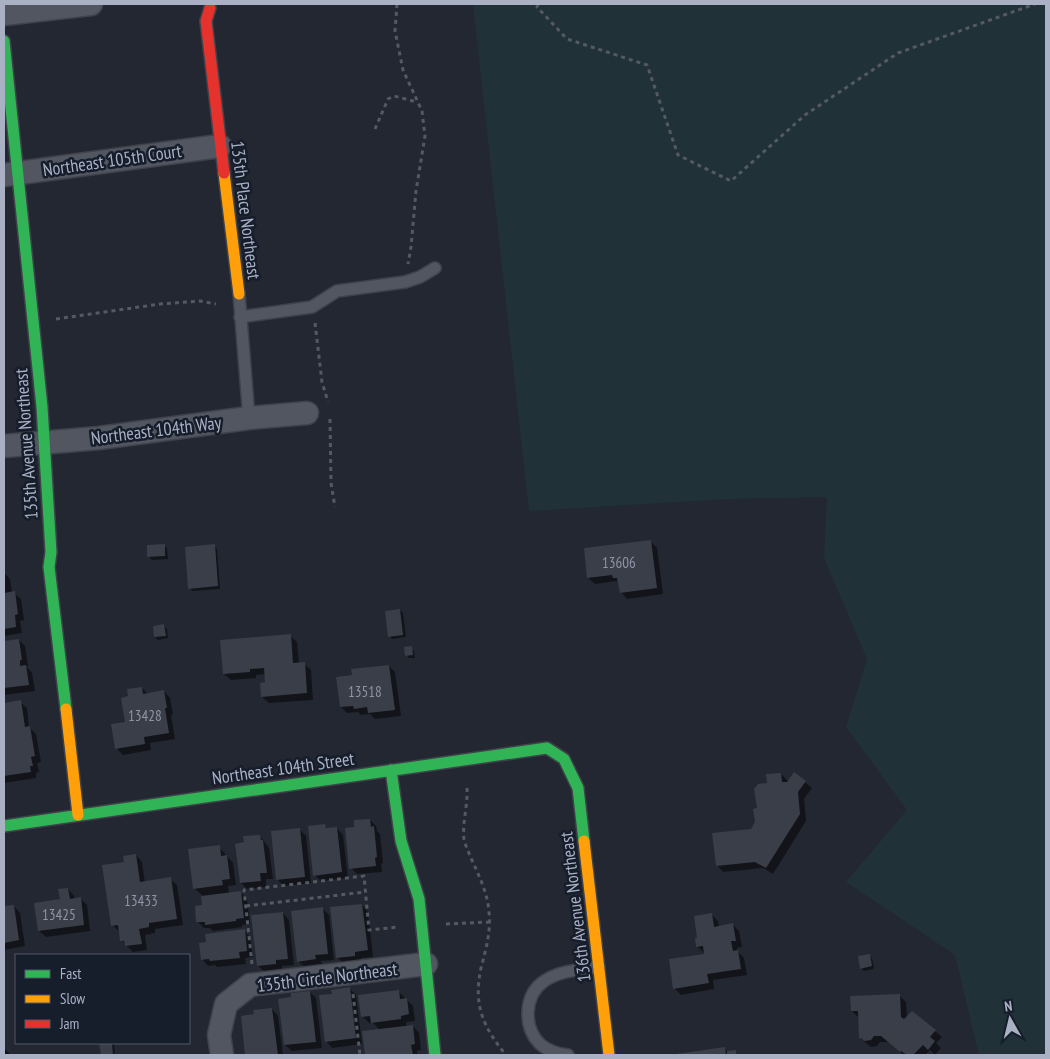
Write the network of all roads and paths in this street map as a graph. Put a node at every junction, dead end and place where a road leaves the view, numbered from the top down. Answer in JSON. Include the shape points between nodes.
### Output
{"nodes":[{"id":1,"x":91,"y":4,"type":"edge"},
{"id":2,"x":397,"y":4,"type":"edge"},
{"id":3,"x":538,"y":4,"type":"edge"},
{"id":4,"x":1035,"y":4,"type":"edge"},
{"id":5,"x":210,"y":8,"type":"dead end"},
{"id":6,"x":4,"y":14,"type":"edge"},
{"id":7,"x":4,"y":41,"type":"edge"},
{"id":8,"x":417,"y":102,"type":"junction"},
{"id":9,"x":375,"y":130,"type":"dead end"},
{"id":10,"x":220,"y":146,"type":"junction"},
{"id":11,"x":11,"y":174,"type":"edge"},
{"id":12,"x":435,"y":268,"type":"dead end"},
{"id":13,"x":405,"y":282,"type":"junction"},
{"id":14,"x":239,"y":294,"type":"joint"},
{"id":15,"x":240,"y":312,"type":"junction"},
{"id":16,"x":56,"y":319,"type":"dead end"},
{"id":17,"x":307,"y":413,"type":"dead end"},
{"id":18,"x":249,"y":418,"type":"junction"},
{"id":19,"x":44,"y":442,"type":"junction"},
{"id":20,"x":4,"y":446,"type":"edge"},
{"id":21,"x":564,"y":759,"type":"joint"},
{"id":22,"x":391,"y":770,"type":"junction"},
{"id":23,"x":467,"y":788,"type":"dead end"},
{"id":24,"x":78,"y":815,"type":"junction"},
{"id":25,"x":4,"y":826,"type":"edge"},
{"id":26,"x":365,"y":892,"type":"junction"},
{"id":27,"x":246,"y":906,"type":"junction"},
{"id":28,"x":490,"y":922,"type":"junction"},
{"id":29,"x":439,"y":925,"type":"dead end"},
{"id":30,"x":401,"y":926,"type":"dead end"},
{"id":31,"x":426,"y":964,"type":"junction"},
{"id":32,"x":599,"y":967,"type":"junction"},
{"id":33,"x":253,"y":972,"type":"dead end"},
{"id":34,"x":353,"y":992,"type":"dead end"},
{"id":35,"x":222,"y":1055,"type":"edge"},
{"id":36,"x":360,"y":1055,"type":"edge"},
{"id":37,"x":435,"y":1055,"type":"edge"},
{"id":38,"x":506,"y":1055,"type":"edge"},
{"id":39,"x":568,"y":1055,"type":"edge"},
{"id":40,"x":606,"y":1055,"type":"edge"}],
"edges":[{"from":1,"to":6,"type":"street"},
{"from":2,"to":8,"type":"path","via":[[395,31],[403,70]]},
{"from":3,"to":4,"type":"path","via":[[537,7],[567,39],[647,65],[678,155],[731,180],[805,114],[898,53]]},
{"from":5,"to":10,"type":"street","name":"135th Place Northeast","via":[[206,21]]},
{"from":7,"to":11,"type":"street","name":"135th Avenue Northeast"},
{"from":8,"to":9,"type":"path","via":[[394,96],[388,100]]},
{"from":8,"to":13,"type":"path","via":[[422,111],[425,136]]},
{"from":10,"to":11,"type":"street","name":"Northeast 105th Court"},
{"from":10,"to":14,"type":"street","name":"135th Place Northeast"},
{"from":11,"to":19,"type":"street","name":"135th Avenue Northeast","via":[[34,317]]},
{"from":12,"to":13,"type":"lane"},
{"from":13,"to":15,"type":"lane","via":[[337,291],[312,307]]},
{"from":14,"to":15,"type":"lane","name":"135th Place Northeast"},
{"from":15,"to":16,"type":"path","via":[[200,301]]},
{"from":15,"to":18,"type":"lane","name":"135th Place Northeast"},
{"from":17,"to":18,"type":"street","name":"Northeast 104th Way"},
{"from":18,"to":19,"type":"street","name":"Northeast 104th Way"},
{"from":19,"to":20,"type":"street","name":"Northeast 104th Way"},
{"from":19,"to":24,"type":"street","name":"135th Avenue Northeast","via":[[51,552],[49,567]]},
{"from":21,"to":22,"type":"street","name":"Northeast 104th Street","via":[[547,748]]},
{"from":21,"to":32,"type":"street","name":"136th Avenue Northeast","via":[[578,788]]},
{"from":22,"to":24,"type":"street","name":"Northeast 104th Street"},
{"from":22,"to":31,"type":"street","via":[[401,840],[419,899]]},
{"from":23,"to":28,"type":"path","via":[[464,840],[485,887]]},
{"from":24,"to":25,"type":"street","name":"Northeast 104th Street"},
{"from":26,"to":27,"type":"path"},
{"from":26,"to":27,"type":"path","via":[[364,876],[244,890]]},
{"from":26,"to":30,"type":"path","via":[[369,930]]},
{"from":27,"to":33,"type":"path"},
{"from":28,"to":29,"type":"path"},
{"from":28,"to":38,"type":"path","via":[[478,986],[479,1006],[486,1029]]},
{"from":31,"to":35,"type":"street","name":"135th Circle Northeast","via":[[250,985],[226,1004],[220,1035]]},
{"from":31,"to":37,"type":"street"},
{"from":32,"to":39,"type":"lane","via":[[555,975],[539,986],[530,1000],[528,1018],[534,1037],[547,1049]]},
{"from":32,"to":40,"type":"street","name":"136th Avenue Northeast"},
{"from":34,"to":36,"type":"path"}]}
